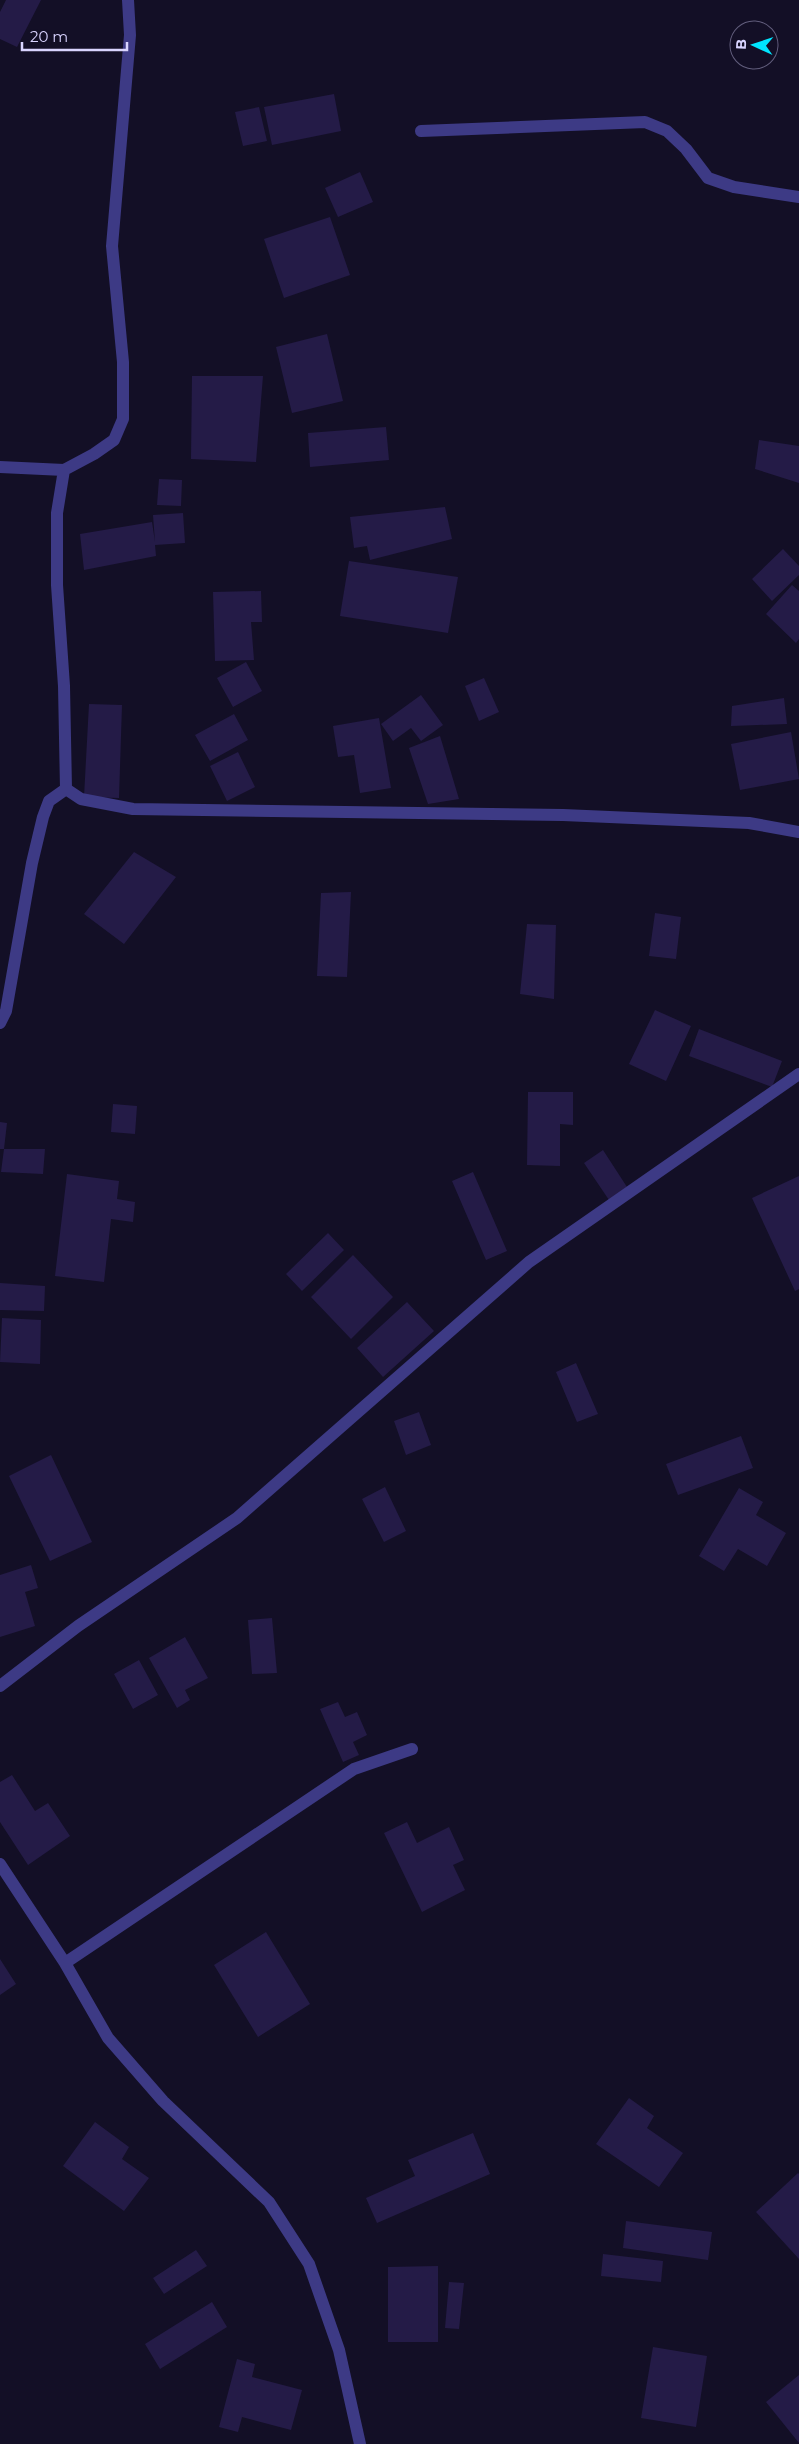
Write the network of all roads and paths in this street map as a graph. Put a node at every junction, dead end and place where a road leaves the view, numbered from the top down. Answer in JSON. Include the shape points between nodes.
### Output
{"nodes":[{"id":1,"x":128,"y":0,"type":"edge"},
{"id":2,"x":420,"y":132,"type":"dead end"},
{"id":3,"x":799,"y":197,"type":"edge"},
{"id":4,"x":0,"y":468,"type":"edge"},
{"id":5,"x":64,"y":470,"type":"junction"},
{"id":6,"x":66,"y":789,"type":"junction"},
{"id":7,"x":799,"y":832,"type":"edge"},
{"id":8,"x":0,"y":1023,"type":"edge"},
{"id":9,"x":799,"y":1074,"type":"edge"},
{"id":10,"x":0,"y":1686,"type":"edge"},
{"id":11,"x":412,"y":1749,"type":"dead end"},
{"id":12,"x":0,"y":1864,"type":"edge"},
{"id":13,"x":65,"y":1963,"type":"junction"},
{"id":14,"x":360,"y":2444,"type":"edge"}],
"edges":[{"from":1,"to":5,"type":"street","via":[[130,35],[112,246],[123,362],[123,419],[114,440]]},
{"from":2,"to":3,"type":"street","via":[[646,122],[667,131],[708,178],[734,187]]},
{"from":4,"to":5,"type":"street"},
{"from":5,"to":6,"type":"street","via":[[57,513],[57,585],[64,686]]},
{"from":6,"to":7,"type":"street","via":[[81,799],[133,809],[563,815],[750,822]]},
{"from":6,"to":8,"type":"street","via":[[49,800],[43,817],[6,1011]]},
{"from":9,"to":10,"type":"street","via":[[529,1262],[237,1518],[78,1626]]},
{"from":11,"to":13,"type":"street","via":[[354,1769]]},
{"from":12,"to":13,"type":"street"},
{"from":13,"to":14,"type":"street","via":[[108,2038],[163,2100],[269,2202],[309,2264],[339,2350]]}]}
